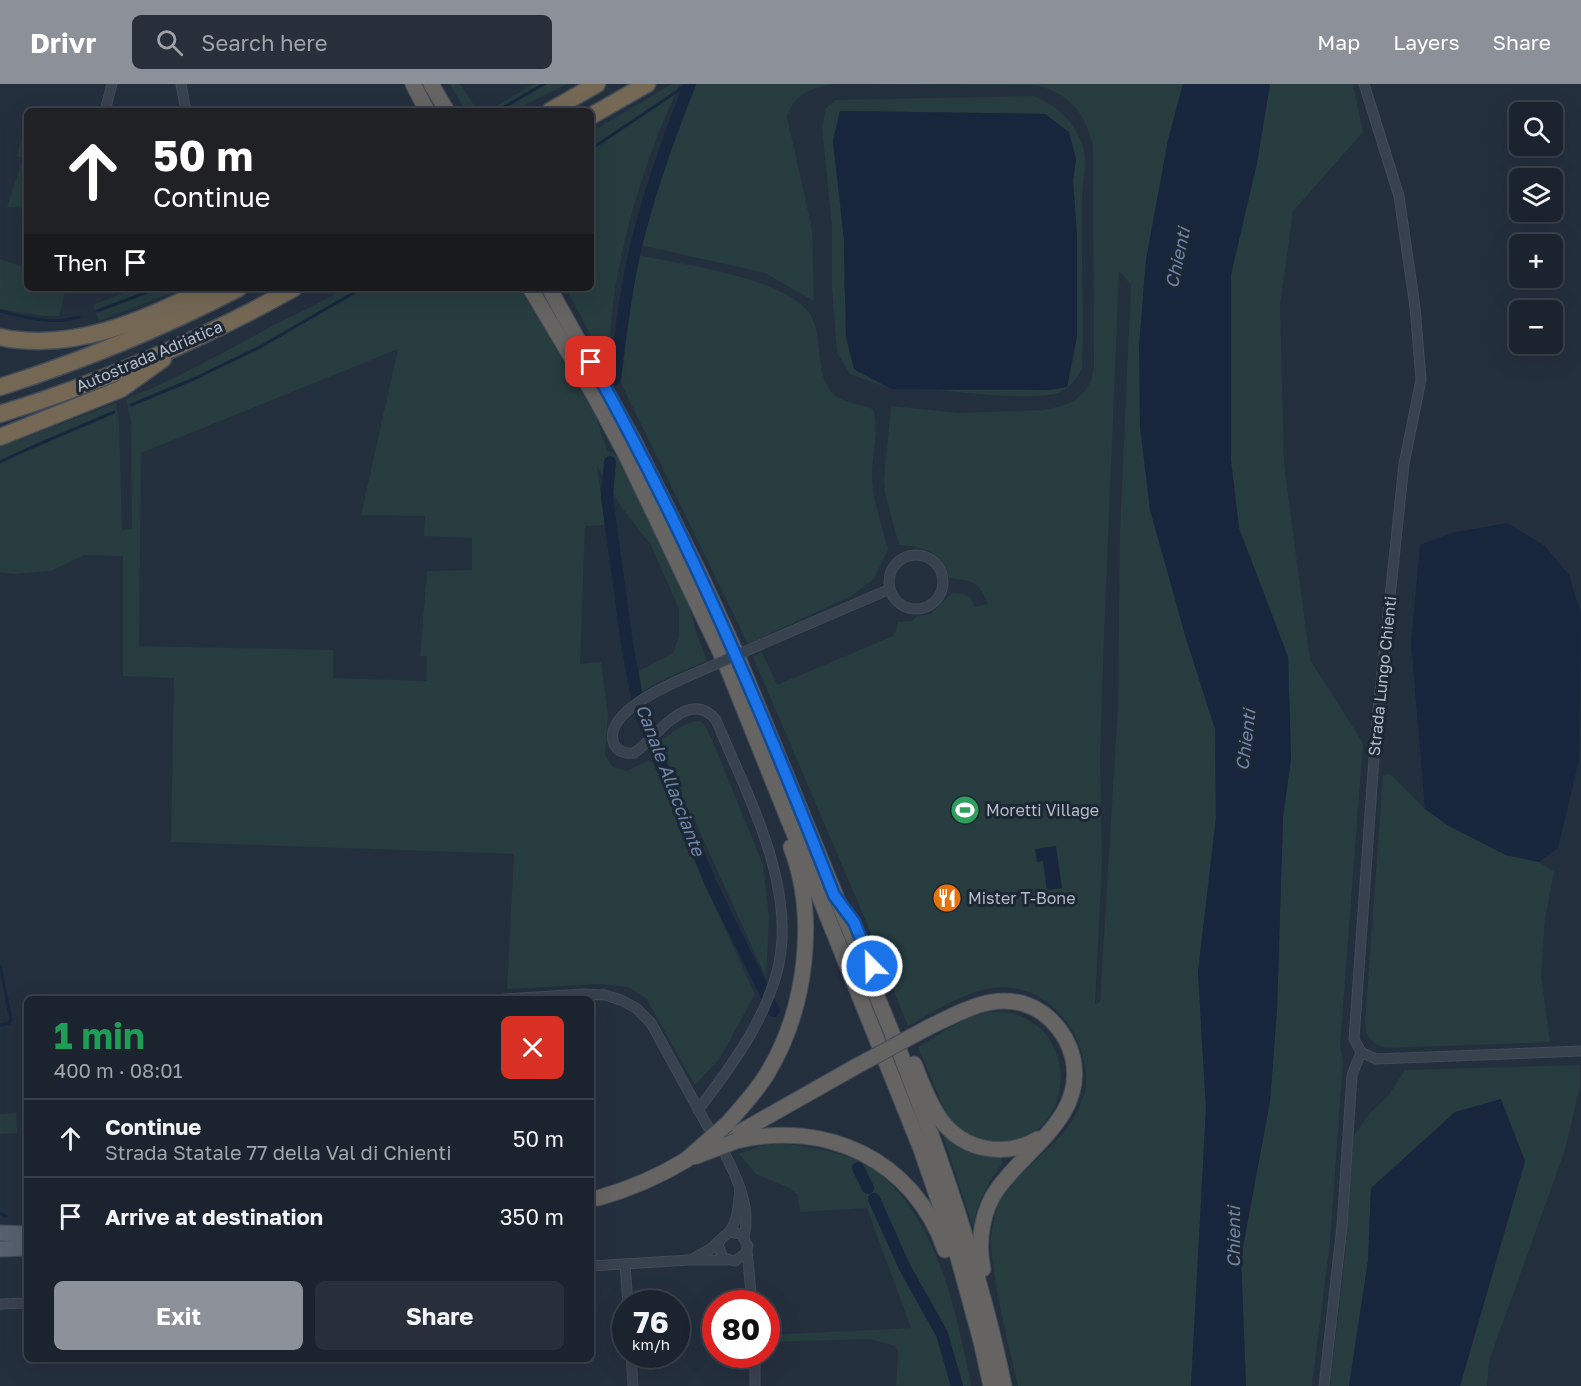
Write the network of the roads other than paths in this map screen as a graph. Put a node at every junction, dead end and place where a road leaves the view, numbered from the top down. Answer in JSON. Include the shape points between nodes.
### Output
{"nodes":[{"id":1,"x":112,"y":84,"type":"edge"},
{"id":2,"x":181,"y":84,"type":"edge"},
{"id":3,"x":413,"y":84,"type":"edge"},
{"id":4,"x":431,"y":84,"type":"edge"},
{"id":5,"x":597,"y":84,"type":"edge"},
{"id":6,"x":647,"y":84,"type":"edge"},
{"id":7,"x":1364,"y":84,"type":"edge"},
{"id":8,"x":106,"y":108,"type":"edge"},
{"id":9,"x":185,"y":108,"type":"edge"},
{"id":10,"x":425,"y":108,"type":"edge"},
{"id":11,"x":445,"y":108,"type":"edge"},
{"id":12,"x":555,"y":108,"type":"edge"},
{"id":13,"x":594,"y":114,"type":"edge"},
{"id":14,"x":203,"y":291,"type":"edge"},
{"id":15,"x":232,"y":291,"type":"edge"},
{"id":16,"x":288,"y":291,"type":"edge"},
{"id":17,"x":532,"y":291,"type":"edge"},
{"id":18,"x":551,"y":291,"type":"edge"},
{"id":19,"x":0,"y":338,"type":"edge"},
{"id":20,"x":190,"y":340,"type":"junction"},
{"id":21,"x":0,"y":387,"type":"edge"},
{"id":22,"x":0,"y":414,"type":"edge"},
{"id":23,"x":0,"y":437,"type":"edge"},
{"id":24,"x":630,"y":448,"type":"junction"},
{"id":25,"x":890,"y":589,"type":"junction"},
{"id":26,"x":710,"y":629,"type":"junction"},
{"id":27,"x":834,"y":895,"type":"junction"},
{"id":28,"x":552,"y":996,"type":"edge"},
{"id":29,"x":1361,"y":1052,"type":"junction"},
{"id":30,"x":1581,"y":1052,"type":"edge"},
{"id":31,"x":698,"y":1110,"type":"junction"},
{"id":32,"x":708,"y":1128,"type":"dead end"},
{"id":33,"x":732,"y":1134,"type":"junction"},
{"id":34,"x":1046,"y":1134,"type":"junction"},
{"id":35,"x":726,"y":1156,"type":"dead end"},
{"id":36,"x":740,"y":1188,"type":"junction"},
{"id":37,"x":594,"y":1199,"type":"edge"},
{"id":38,"x":729,"y":1232,"type":"junction"},
{"id":39,"x":0,"y":1233,"type":"edge"},
{"id":40,"x":24,"y":1234,"type":"edge"},
{"id":41,"x":744,"y":1237,"type":"junction"},
{"id":42,"x":719,"y":1241,"type":"junction"},
{"id":43,"x":24,"y":1248,"type":"edge"},
{"id":44,"x":0,"y":1249,"type":"edge"},
{"id":45,"x":747,"y":1251,"type":"junction"},
{"id":46,"x":689,"y":1260,"type":"junction"},
{"id":47,"x":731,"y":1261,"type":"junction"},
{"id":48,"x":625,"y":1264,"type":"junction"},
{"id":49,"x":594,"y":1266,"type":"edge"},
{"id":50,"x":751,"y":1285,"type":"junction"},
{"id":51,"x":627,"y":1290,"type":"edge"},
{"id":52,"x":751,"y":1290,"type":"edge"},
{"id":53,"x":24,"y":1302,"type":"edge"},
{"id":54,"x":0,"y":1304,"type":"edge"},
{"id":55,"x":632,"y":1368,"type":"edge"},
{"id":56,"x":755,"y":1368,"type":"edge"},
{"id":57,"x":633,"y":1386,"type":"edge"},
{"id":58,"x":755,"y":1386,"type":"edge"},
{"id":59,"x":981,"y":1386,"type":"edge"},
{"id":60,"x":991,"y":1386,"type":"edge"},
{"id":61,"x":1004,"y":1386,"type":"edge"},
{"id":62,"x":1011,"y":1386,"type":"edge"},
{"id":63,"x":1324,"y":1386,"type":"edge"}],
"edges":[{"from":1,"to":8,"type":"street"},
{"from":2,"to":9,"type":"street"},
{"from":3,"to":10,"type":"highway"},
{"from":4,"to":11,"type":"highway"},
{"from":5,"to":12,"type":"highway"},
{"from":6,"to":13,"type":"highway"},
{"from":7,"to":29,"type":"street","name":"Strada Lungo Chienti","via":[[1399,196],[1421,380],[1404,464],[1376,730],[1354,1033]]},
{"from":14,"to":19,"type":"highway","via":[[112,330],[49,342]]},
{"from":15,"to":21,"type":"highway","name":"Autostrada Adriatica","via":[[141,334]]},
{"from":16,"to":20,"type":"highway","name":"Autostrada Adriatica"},
{"from":17,"to":24,"type":"highway"},
{"from":18,"to":24,"type":"highway","via":[[602,382]]},
{"from":20,"to":22,"type":"highway","name":"Autostrada Adriatica","via":[[86,384]]},
{"from":20,"to":23,"type":"highway","via":[[122,389]]},
{"from":24,"to":26,"type":"highway"},
{"from":24,"to":27,"type":"highway","via":[[700,574],[737,655]]},
{"from":25,"to":25,"type":"street","via":[[902,605],[925,607],[942,590],[942,574],[932,559],[907,556],[893,566]]},
{"from":25,"to":31,"type":"street","bridge":true,"via":[[644,697],[616,726],[615,746],[631,753],[685,711],[710,713],[775,866],[782,917],[780,958],[774,982],[741,1053]]},
{"from":26,"to":33,"type":"highway","via":[[717,666],[792,851],[805,914],[802,979],[795,1011],[768,1073]]},
{"from":26,"to":60,"type":"highway","via":[[921,1149],[958,1257]]},
{"from":27,"to":34,"type":"highway","via":[[854,922],[931,1103],[947,1128],[970,1144],[994,1150],[1020,1147]]},
{"from":27,"to":61,"type":"highway","via":[[954,1197],[984,1298]]},
{"from":28,"to":31,"type":"street","via":[[605,995],[636,1008],[651,1023]]},
{"from":29,"to":30,"type":"street","via":[[1376,1059]]},
{"from":29,"to":63,"type":"street","via":[[1352,1075],[1342,1226]]},
{"from":31,"to":32,"type":"street"},
{"from":33,"to":34,"type":"highway","bridge":true,"via":[[929,1027],[971,1006],[995,1000],[1030,1006],[1053,1022],[1070,1048],[1073,1092],[1065,1113]]},
{"from":33,"to":37,"type":"highway","bridge":true,"via":[[661,1175]]},
{"from":33,"to":59,"type":"highway","via":[[814,1137],[837,1142],[871,1158],[915,1194],[941,1239]]},
{"from":34,"to":62,"type":"highway","via":[[998,1187],[981,1232],[982,1265]]},
{"from":35,"to":36,"type":"street"},
{"from":36,"to":38,"type":"street"},
{"from":36,"to":41,"type":"street","via":[[746,1209]]},
{"from":38,"to":41,"type":"street"},
{"from":38,"to":42,"type":"street"},
{"from":39,"to":40,"type":"main road"},
{"from":41,"to":45,"type":"street"},
{"from":42,"to":46,"type":"street"},
{"from":42,"to":47,"type":"street","via":[[720,1254]]},
{"from":43,"to":44,"type":"main road"},
{"from":45,"to":47,"type":"street","via":[[743,1258]]},
{"from":45,"to":50,"type":"street"},
{"from":46,"to":47,"type":"street"},
{"from":46,"to":48,"type":"street"},
{"from":47,"to":50,"type":"street"},
{"from":48,"to":49,"type":"street"},
{"from":48,"to":51,"type":"street"},
{"from":50,"to":52,"type":"street"},
{"from":53,"to":54,"type":"street"},
{"from":55,"to":57,"type":"street"},
{"from":56,"to":58,"type":"street"}]}
